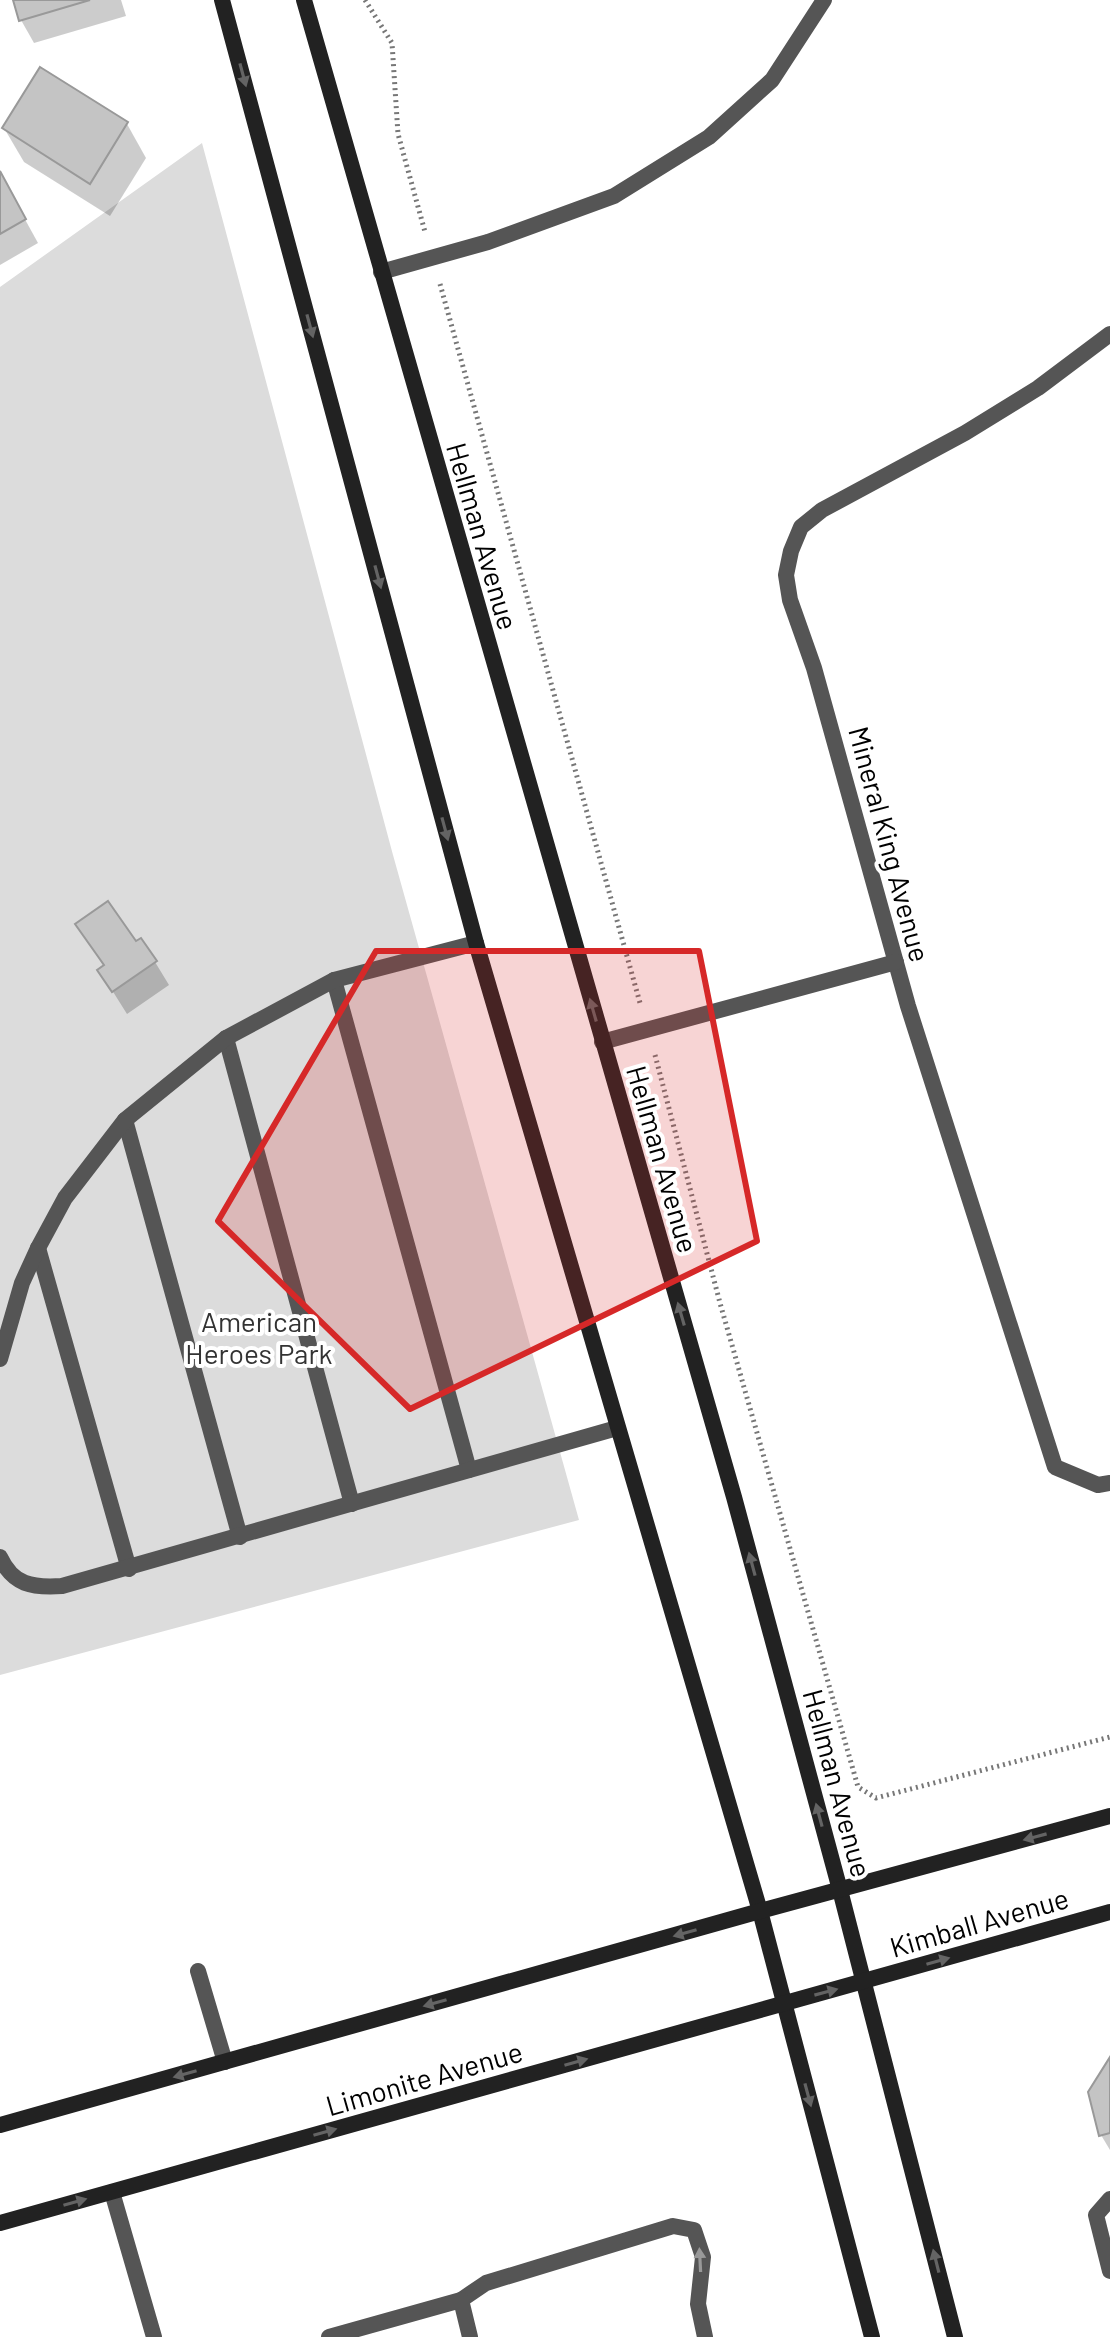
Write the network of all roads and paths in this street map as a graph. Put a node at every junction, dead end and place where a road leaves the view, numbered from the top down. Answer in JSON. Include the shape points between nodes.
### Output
{"nodes":[{"id":1,"x":222,"y":0,"type":"edge"},
{"id":2,"x":304,"y":0,"type":"edge"},
{"id":3,"x":824,"y":0,"type":"edge"},
{"id":4,"x":381,"y":272,"type":"junction"},
{"id":5,"x":1110,"y":334,"type":"edge"},
{"id":6,"x":476,"y":943,"type":"junction"},
{"id":7,"x":896,"y":962,"type":"junction"},
{"id":8,"x":334,"y":980,"type":"junction"},
{"id":9,"x":226,"y":1038,"type":"junction"},
{"id":10,"x":602,"y":1042,"type":"junction"},
{"id":11,"x":125,"y":1120,"type":"junction"},
{"id":12,"x":38,"y":1248,"type":"junction"},
{"id":13,"x":0,"y":1359,"type":"edge"},
{"id":14,"x":617,"y":1428,"type":"junction"},
{"id":15,"x":469,"y":1470,"type":"junction"},
{"id":16,"x":1110,"y":1483,"type":"edge"},
{"id":17,"x":352,"y":1504,"type":"junction"},
{"id":18,"x":240,"y":1537,"type":"junction"},
{"id":19,"x":0,"y":1557,"type":"edge"},
{"id":20,"x":129,"y":1569,"type":"junction"},
{"id":21,"x":1110,"y":1816,"type":"edge"},
{"id":22,"x":840,"y":1890,"type":"junction"},
{"id":23,"x":760,"y":1911,"type":"junction"},
{"id":24,"x":1110,"y":1912,"type":"edge"},
{"id":25,"x":198,"y":1971,"type":"dead end"},
{"id":26,"x":863,"y":1982,"type":"junction"},
{"id":27,"x":784,"y":2004,"type":"junction"},
{"id":28,"x":225,"y":2062,"type":"junction"},
{"id":29,"x":0,"y":2125,"type":"edge"},
{"id":30,"x":112,"y":2192,"type":"junction"},
{"id":31,"x":1110,"y":2199,"type":"edge"},
{"id":32,"x":0,"y":2223,"type":"edge"},
{"id":33,"x":1110,"y":2271,"type":"edge"},
{"id":34,"x":461,"y":2300,"type":"junction"},
{"id":35,"x":154,"y":2337,"type":"edge"},
{"id":36,"x":329,"y":2337,"type":"edge"},
{"id":37,"x":470,"y":2337,"type":"edge"},
{"id":38,"x":705,"y":2337,"type":"edge"},
{"id":39,"x":872,"y":2337,"type":"edge"},
{"id":40,"x":955,"y":2337,"type":"edge"}],
"edges":[{"from":1,"to":6,"type":"main road","one_way":true},
{"from":2,"to":4,"type":"main road","name":"Hellman Avenue"},
{"from":3,"to":4,"type":"street","via":[[772,80],[709,137],[614,196],[488,242]]},
{"from":10,"to":4,"type":"main road","name":"Hellman Avenue","one_way":true},
{"from":5,"to":7,"type":"street","name":"Mineral King Avenue","via":[[1002,410],[822,510],[801,527],[791,551],[786,575],[790,600]]},
{"from":6,"to":8,"type":"street"},
{"from":6,"to":14,"type":"main road"},
{"from":7,"to":10,"type":"street"},
{"from":7,"to":16,"type":"street","name":"Mineral King Avenue","via":[[1055,1467],[1098,1485]]},
{"from":8,"to":9,"type":"street"},
{"from":8,"to":15,"type":"street"},
{"from":9,"to":11,"type":"street"},
{"from":9,"to":17,"type":"street"},
{"from":22,"to":10,"type":"main road","name":"Hellman Avenue","one_way":true,"via":[[734,1497]]},
{"from":11,"to":12,"type":"street","via":[[65,1198]]},
{"from":11,"to":18,"type":"street"},
{"from":12,"to":13,"type":"street"},
{"from":12,"to":20,"type":"street"},
{"from":14,"to":15,"type":"street"},
{"from":14,"to":23,"type":"main road"},
{"from":15,"to":17,"type":"street"},
{"from":17,"to":18,"type":"street"},
{"from":18,"to":20,"type":"street"},
{"from":19,"to":20,"type":"street","via":[[8,1573],[42,1588]]},
{"from":21,"to":22,"type":"main road","one_way":true},
{"from":22,"to":23,"type":"main road"},
{"from":22,"to":26,"type":"main road","name":"Hellman Avenue"},
{"from":23,"to":27,"type":"main road"},
{"from":23,"to":28,"type":"main road","one_way":true},
{"from":26,"to":24,"type":"main road","name":"Kimball Avenue","one_way":true},
{"from":25,"to":28,"type":"street"},
{"from":27,"to":26,"type":"main road","name":"Limonite Avenue","one_way":true},
{"from":40,"to":26,"type":"main road","name":"Hellman Avenue","one_way":true},
{"from":30,"to":27,"type":"main road","name":"Limonite Avenue","one_way":true},
{"from":27,"to":39,"type":"main road","one_way":true},
{"from":28,"to":29,"type":"main road","one_way":true},
{"from":32,"to":30,"type":"main road","name":"Limonite Avenue","one_way":true},
{"from":30,"to":35,"type":"street"},
{"from":31,"to":33,"type":"street","via":[[1096,2215]]},
{"from":34,"to":36,"type":"street"},
{"from":34,"to":37,"type":"street"},
{"from":38,"to":34,"type":"street","one_way":true,"via":[[698,2304],[703,2257],[694,2230],[673,2226],[486,2283]]}]}
